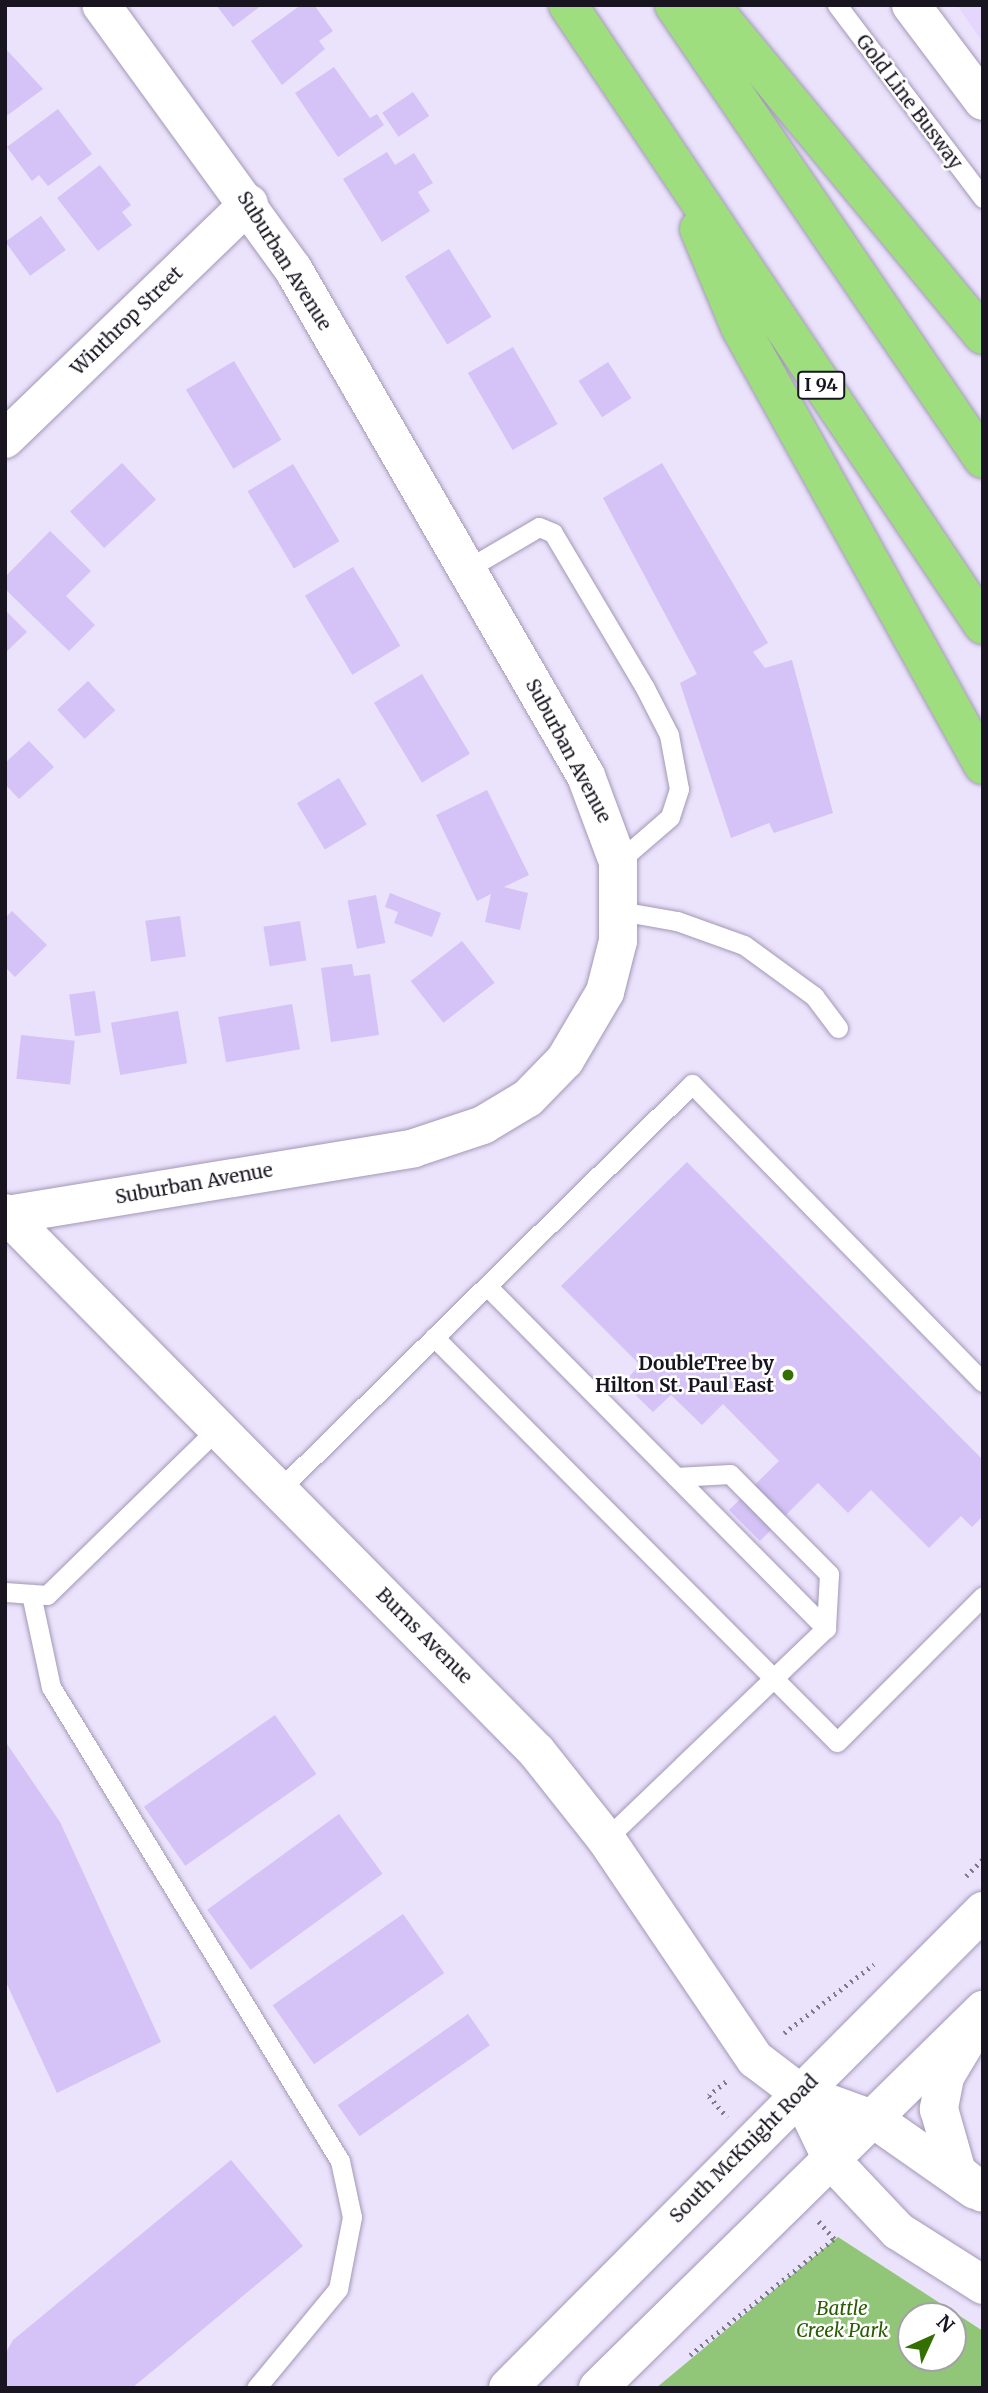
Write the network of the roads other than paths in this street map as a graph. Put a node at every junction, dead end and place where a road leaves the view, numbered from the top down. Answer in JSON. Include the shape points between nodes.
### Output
{"nodes":[{"id":1,"x":101,"y":5,"type":"edge"},
{"id":2,"x":568,"y":5,"type":"edge"},
{"id":3,"x":674,"y":5,"type":"edge"},
{"id":4,"x":710,"y":5,"type":"edge"},
{"id":5,"x":837,"y":5,"type":"edge"},
{"id":6,"x":911,"y":5,"type":"edge"},
{"id":7,"x":983,"y":101,"type":"edge"},
{"id":8,"x":664,"y":143,"type":"junction"},
{"id":9,"x":983,"y":198,"type":"edge"},
{"id":10,"x":248,"y":203,"type":"junction"},
{"id":11,"x":983,"y":335,"type":"edge"},
{"id":12,"x":5,"y":439,"type":"edge"},
{"id":13,"x":983,"y":458,"type":"edge"},
{"id":14,"x":467,"y":569,"type":"junction"},
{"id":15,"x":983,"y":625,"type":"edge"},
{"id":16,"x":983,"y":765,"type":"edge"},
{"id":17,"x":618,"y":862,"type":"junction"},
{"id":18,"x":621,"y":911,"type":"junction"},
{"id":19,"x":838,"y":1028,"type":"dead end"},
{"id":20,"x":6,"y":1214,"type":"edge"},
{"id":21,"x":486,"y":1286,"type":"junction"},
{"id":22,"x":435,"y":1337,"type":"junction"},
{"id":23,"x":983,"y":1382,"type":"edge"},
{"id":24,"x":218,"y":1428,"type":"junction"},
{"id":25,"x":676,"y":1477,"type":"junction"},
{"id":26,"x":279,"y":1490,"type":"junction"},
{"id":27,"x":5,"y":1592,"type":"edge"},
{"id":28,"x":31,"y":1594,"type":"junction"},
{"id":29,"x":983,"y":1596,"type":"edge"},
{"id":30,"x":826,"y":1628,"type":"junction"},
{"id":31,"x":774,"y":1680,"type":"junction"},
{"id":32,"x":606,"y":1839,"type":"junction"},
{"id":33,"x":983,"y":1911,"type":"edge"},
{"id":34,"x":983,"y":2012,"type":"edge"},
{"id":35,"x":800,"y":2092,"type":"junction"},
{"id":36,"x":875,"y":2120,"type":"junction"},
{"id":37,"x":833,"y":2162,"type":"junction"},
{"id":38,"x":983,"y":2194,"type":"edge"},
{"id":39,"x":983,"y":2285,"type":"edge"},
{"id":40,"x":256,"y":2388,"type":"edge"},
{"id":41,"x":508,"y":2388,"type":"edge"},
{"id":42,"x":598,"y":2388,"type":"edge"}],
"edges":[{"from":1,"to":10,"type":"street","name":"Suburban Avenue"},
{"from":2,"to":8,"type":"highway","number":"I 94"},
{"from":3,"to":13,"type":"highway"},
{"from":4,"to":11,"type":"highway"},
{"from":5,"to":9,"type":"lane","name":"Gold Line Busway"},
{"from":6,"to":7,"type":"street"},
{"from":8,"to":15,"type":"highway","number":"I 94"},
{"from":8,"to":16,"type":"highway","via":[[740,327]]},
{"from":10,"to":12,"type":"street","name":"Winthrop Street"},
{"from":10,"to":14,"type":"street","name":"Suburban Avenue"},
{"from":14,"to":17,"type":"street","name":"Suburban Avenue","via":[[586,776]]},
{"from":14,"to":17,"type":"lane","via":[[538,527],[553,533],[652,700],[669,735],[679,789],[670,817]]},
{"from":17,"to":18,"type":"street","name":"Suburban Avenue"},
{"from":18,"to":19,"type":"lane","via":[[677,921],[744,945],[814,996]]},
{"from":18,"to":20,"type":"street","name":"Suburban Avenue","via":[[605,992],[588,1028],[528,1098],[483,1125],[414,1147]]},
{"from":20,"to":24,"type":"street","name":"Burns Avenue"},
{"from":21,"to":22,"type":"lane"},
{"from":21,"to":23,"type":"lane","via":[[692,1084]]},
{"from":21,"to":25,"type":"lane"},
{"from":22,"to":26,"type":"lane"},
{"from":22,"to":31,"type":"lane"},
{"from":24,"to":26,"type":"street","name":"Burns Avenue"},
{"from":24,"to":28,"type":"lane","via":[[47,1595]]},
{"from":25,"to":30,"type":"lane"},
{"from":25,"to":30,"type":"lane","via":[[730,1474],[739,1483],[829,1574]]},
{"from":26,"to":32,"type":"street","name":"Burns Avenue","via":[[503,1716]]},
{"from":27,"to":28,"type":"lane"},
{"from":28,"to":40,"type":"lane","via":[[51,1687],[340,2161],[352,2217],[338,2289]]},
{"from":29,"to":31,"type":"lane","via":[[837,1742]]},
{"from":30,"to":31,"type":"lane"},
{"from":31,"to":32,"type":"lane"},
{"from":32,"to":35,"type":"street","name":"Burns Avenue","via":[[755,2059]]},
{"from":33,"to":35,"type":"street","name":"South McKnight Road"},
{"from":34,"to":36,"type":"street"},
{"from":34,"to":38,"type":"street","via":[[944,2077],[939,2109],[957,2172]]},
{"from":35,"to":36,"type":"street"},
{"from":35,"to":37,"type":"street"},
{"from":35,"to":41,"type":"street","name":"South McKnight Road"},
{"from":36,"to":37,"type":"street"},
{"from":36,"to":38,"type":"street"},
{"from":37,"to":39,"type":"street","via":[[898,2231]]},
{"from":37,"to":42,"type":"street"}]}
